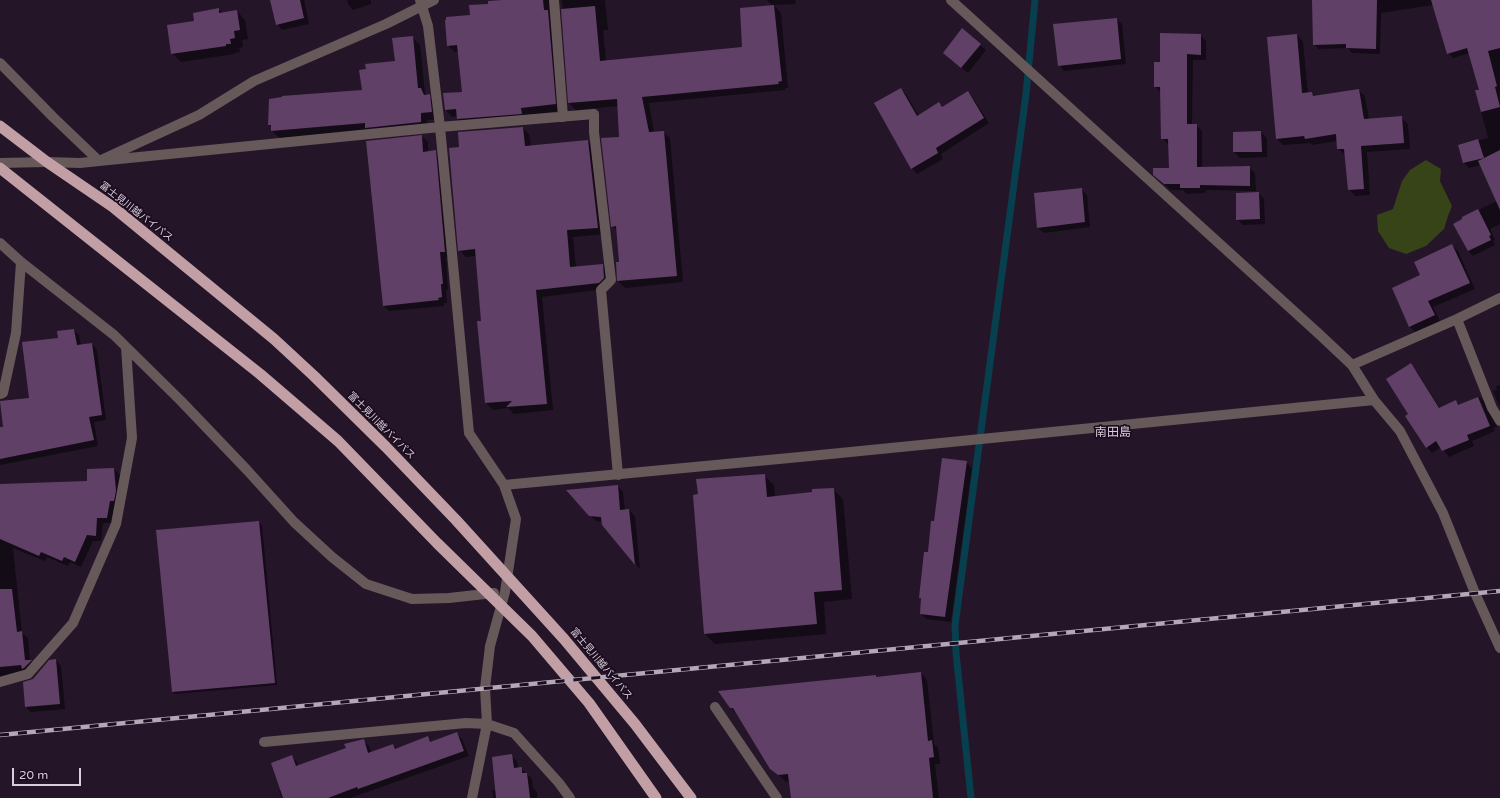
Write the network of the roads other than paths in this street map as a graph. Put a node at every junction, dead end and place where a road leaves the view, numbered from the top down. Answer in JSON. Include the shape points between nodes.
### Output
{"nodes":[{"id":1,"x":434,"y":0,"type":"edge"},
{"id":2,"x":554,"y":0,"type":"edge"},
{"id":3,"x":951,"y":0,"type":"edge"},
{"id":4,"x":421,"y":3,"type":"edge"},
{"id":5,"x":0,"y":63,"type":"edge"},
{"id":6,"x":563,"y":117,"type":"junction"},
{"id":7,"x":0,"y":126,"type":"edge"},
{"id":8,"x":440,"y":127,"type":"junction"},
{"id":9,"x":100,"y":161,"type":"junction"},
{"id":10,"x":47,"y":162,"type":"junction"},
{"id":11,"x":0,"y":163,"type":"edge"},
{"id":12,"x":0,"y":168,"type":"edge"},
{"id":13,"x":0,"y":243,"type":"edge"},
{"id":14,"x":21,"y":262,"type":"junction"},
{"id":15,"x":1500,"y":298,"type":"edge"},
{"id":16,"x":1457,"y":319,"type":"junction"},
{"id":17,"x":126,"y":347,"type":"junction"},
{"id":18,"x":1352,"y":366,"type":"junction"},
{"id":19,"x":0,"y":394,"type":"edge"},
{"id":20,"x":1374,"y":400,"type":"junction"},
{"id":21,"x":1500,"y":420,"type":"edge"},
{"id":22,"x":618,"y":474,"type":"junction"},
{"id":23,"x":504,"y":485,"type":"junction"},
{"id":24,"x":505,"y":592,"type":"junction"},
{"id":25,"x":1500,"y":648,"type":"edge"},
{"id":26,"x":0,"y":682,"type":"edge"},
{"id":27,"x":715,"y":706,"type":"dead end"},
{"id":28,"x":487,"y":724,"type":"junction"},
{"id":29,"x":264,"y":742,"type":"dead end"},
{"id":30,"x":472,"y":798,"type":"edge"},
{"id":31,"x":570,"y":798,"type":"edge"},
{"id":32,"x":656,"y":798,"type":"edge"},
{"id":33,"x":691,"y":798,"type":"edge"},
{"id":34,"x":777,"y":798,"type":"edge"}],
"edges":[{"from":1,"to":4,"type":"street"},
{"from":2,"to":6,"type":"street"},
{"from":3,"to":18,"type":"street"},
{"from":4,"to":8,"type":"street","via":[[428,26]]},
{"from":4,"to":9,"type":"street","via":[[386,24],[254,81],[199,115]]},
{"from":5,"to":9,"type":"street"},
{"from":6,"to":8,"type":"street"},
{"from":6,"to":22,"type":"street","via":[[594,114],[611,280],[601,290]]},
{"from":7,"to":10,"type":"highway","name":"富士見川越バイパス"},
{"from":8,"to":9,"type":"street"},
{"from":8,"to":23,"type":"street","via":[[469,433]]},
{"from":9,"to":10,"type":"street"},
{"from":10,"to":11,"type":"street"},
{"from":10,"to":33,"type":"highway","name":"富士見川越バイパス","via":[[113,207],[274,339],[386,447],[564,638],[635,724]]},
{"from":12,"to":32,"type":"highway","via":[[260,374],[338,441],[532,636],[589,703]]},
{"from":13,"to":14,"type":"street"},
{"from":14,"to":17,"type":"street"},
{"from":14,"to":19,"type":"street","via":[[16,333],[3,393]]},
{"from":15,"to":16,"type":"street"},
{"from":16,"to":18,"type":"street"},
{"from":16,"to":21,"type":"street","via":[[1492,408]]},
{"from":17,"to":24,"type":"street","via":[[192,412],[294,522],[366,584],[412,599]]},
{"from":17,"to":26,"type":"street","via":[[132,438],[116,524],[73,623],[28,674]]},
{"from":18,"to":20,"type":"street"},
{"from":20,"to":22,"type":"street"},
{"from":20,"to":25,"type":"street","via":[[1400,431],[1443,513]]},
{"from":22,"to":23,"type":"street"},
{"from":23,"to":24,"type":"street","via":[[516,519]]},
{"from":24,"to":28,"type":"street","via":[[490,646],[485,688]]},
{"from":27,"to":34,"type":"street"},
{"from":28,"to":29,"type":"street","via":[[466,722]]},
{"from":28,"to":30,"type":"street"},
{"from":28,"to":31,"type":"street","via":[[514,733]]}]}
